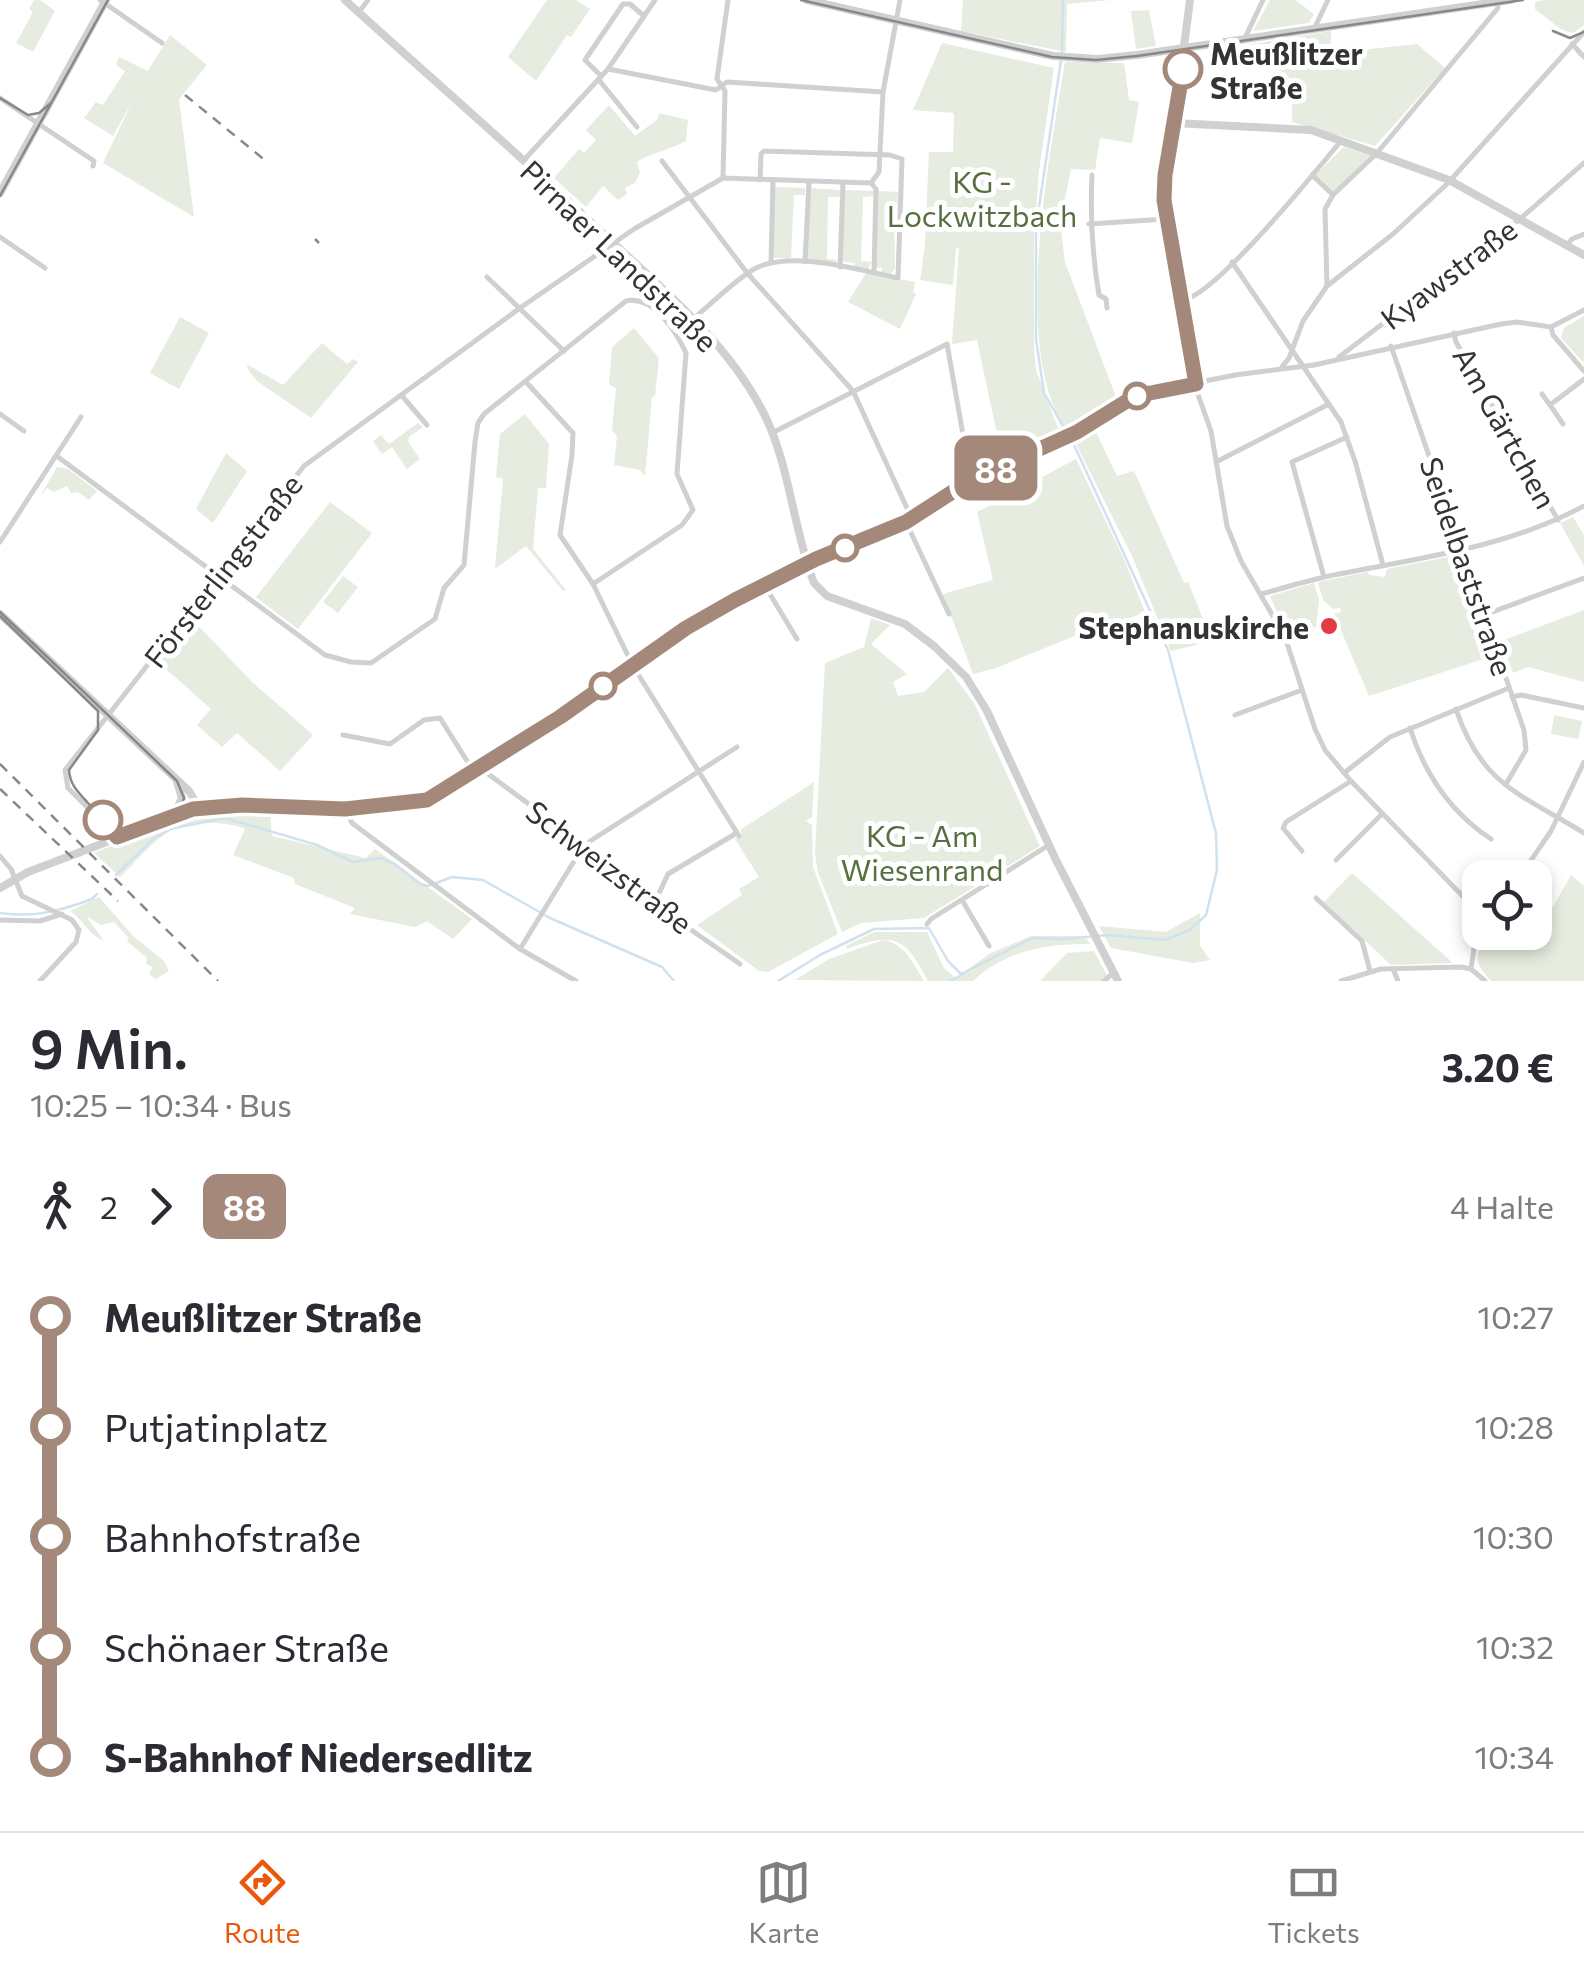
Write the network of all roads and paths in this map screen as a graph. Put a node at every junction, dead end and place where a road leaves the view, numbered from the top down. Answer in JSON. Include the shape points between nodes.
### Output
{"nodes":[{"id":1,"x":346,"y":0,"type":"edge"},
{"id":2,"x":368,"y":0,"type":"edge"},
{"id":3,"x":655,"y":0,"type":"edge"},
{"id":4,"x":728,"y":0,"type":"edge"},
{"id":5,"x":807,"y":0,"type":"edge"},
{"id":6,"x":900,"y":0,"type":"edge"},
{"id":7,"x":1190,"y":0,"type":"edge"},
{"id":8,"x":1263,"y":0,"type":"edge"},
{"id":9,"x":1328,"y":0,"type":"edge"},
{"id":10,"x":1510,"y":0,"type":"edge"},
{"id":11,"x":103,"y":1,"type":"edge"},
{"id":12,"x":1497,"y":2,"type":"edge"},
{"id":13,"x":359,"y":12,"type":"junction"},
{"id":14,"x":644,"y":16,"type":"junction"},
{"id":15,"x":896,"y":20,"type":"junction"},
{"id":16,"x":1314,"y":29,"type":"junction"},
{"id":17,"x":1584,"y":32,"type":"edge"},
{"id":18,"x":1244,"y":39,"type":"junction"},
{"id":19,"x":162,"y":43,"type":"dead end"},
{"id":20,"x":1572,"y":44,"type":"junction"},
{"id":21,"x":1186,"y":48,"type":"junction"},
{"id":22,"x":1584,"y":56,"type":"edge"},
{"id":23,"x":608,"y":69,"type":"junction"},
{"id":24,"x":600,"y":78,"type":"junction"},
{"id":25,"x":722,"y":84,"type":"junction"},
{"id":26,"x":883,"y":92,"type":"junction"},
{"id":27,"x":0,"y":98,"type":"edge"},
{"id":28,"x":1174,"y":123,"type":"junction"},
{"id":29,"x":38,"y":124,"type":"junction"},
{"id":30,"x":637,"y":127,"type":"dead end"},
{"id":31,"x":1341,"y":141,"type":"junction"},
{"id":32,"x":1377,"y":154,"type":"junction"},
{"id":33,"x":880,"y":155,"type":"junction"},
{"id":34,"x":524,"y":161,"type":"junction"},
{"id":35,"x":662,"y":161,"type":"dead end"},
{"id":36,"x":1584,"y":162,"type":"edge"},
{"id":37,"x":93,"y":166,"type":"dead end"},
{"id":38,"x":1092,"y":175,"type":"dead end"},
{"id":39,"x":1312,"y":175,"type":"junction"},
{"id":40,"x":723,"y":178,"type":"junction"},
{"id":41,"x":760,"y":180,"type":"junction"},
{"id":42,"x":1450,"y":180,"type":"junction"},
{"id":43,"x":773,"y":181,"type":"junction"},
{"id":44,"x":808,"y":182,"type":"junction"},
{"id":45,"x":871,"y":183,"type":"junction"},
{"id":46,"x":843,"y":184,"type":"junction"},
{"id":47,"x":0,"y":193,"type":"edge"},
{"id":48,"x":688,"y":196,"type":"junction"},
{"id":49,"x":1333,"y":196,"type":"junction"},
{"id":50,"x":1520,"y":219,"type":"junction"},
{"id":51,"x":1166,"y":220,"type":"junction"},
{"id":52,"x":1090,"y":224,"type":"junction"},
{"id":53,"x":1584,"y":234,"type":"edge"},
{"id":54,"x":0,"y":237,"type":"edge"},
{"id":55,"x":612,"y":242,"type":"junction"},
{"id":56,"x":1568,"y":245,"type":"junction"},
{"id":57,"x":1584,"y":255,"type":"edge"},
{"id":58,"x":771,"y":262,"type":"junction"},
{"id":59,"x":805,"y":262,"type":"junction"},
{"id":60,"x":1232,"y":262,"type":"junction"},
{"id":61,"x":840,"y":267,"type":"junction"},
{"id":62,"x":45,"y":268,"type":"dead end"},
{"id":63,"x":874,"y":273,"type":"junction"},
{"id":64,"x":748,"y":274,"type":"junction"},
{"id":65,"x":487,"y":277,"type":"dead end"},
{"id":66,"x":1328,"y":286,"type":"junction"},
{"id":67,"x":1182,"y":301,"type":"junction"},
{"id":68,"x":520,"y":308,"type":"junction"},
{"id":69,"x":1107,"y":308,"type":"dead end"},
{"id":70,"x":1584,"y":310,"type":"edge"},
{"id":71,"x":694,"y":318,"type":"junction"},
{"id":72,"x":1551,"y":327,"type":"junction"},
{"id":73,"x":1454,"y":333,"type":"junction"},
{"id":74,"x":1392,"y":346,"type":"junction"},
{"id":75,"x":1290,"y":347,"type":"junction"},
{"id":76,"x":564,"y":351,"type":"junction"},
{"id":77,"x":1337,"y":359,"type":"junction"},
{"id":78,"x":1304,"y":366,"type":"junction"},
{"id":79,"x":1282,"y":367,"type":"junction"},
{"id":80,"x":1584,"y":371,"type":"edge"},
{"id":81,"x":1584,"y":380,"type":"edge"},
{"id":82,"x":526,"y":382,"type":"junction"},
{"id":83,"x":1196,"y":384,"type":"junction"},
{"id":84,"x":853,"y":391,"type":"junction"},
{"id":85,"x":1542,"y":394,"type":"dead end"},
{"id":86,"x":402,"y":396,"type":"junction"},
{"id":87,"x":1330,"y":404,"type":"junction"},
{"id":88,"x":1550,"y":405,"type":"junction"},
{"id":89,"x":0,"y":414,"type":"edge"},
{"id":90,"x":81,"y":417,"type":"dead end"},
{"id":91,"x":1563,"y":424,"type":"dead end"},
{"id":92,"x":427,"y":425,"type":"dead end"},
{"id":93,"x":24,"y":432,"type":"dead end"},
{"id":94,"x":772,"y":433,"type":"junction"},
{"id":95,"x":1347,"y":437,"type":"junction"},
{"id":96,"x":58,"y":456,"type":"junction"},
{"id":97,"x":1216,"y":462,"type":"junction"},
{"id":98,"x":980,"y":475,"type":"junction"},
{"id":99,"x":971,"y":480,"type":"junction"},
{"id":100,"x":986,"y":494,"type":"dead end"},
{"id":101,"x":1584,"y":506,"type":"edge"},
{"id":102,"x":909,"y":520,"type":"junction"},
{"id":103,"x":1558,"y":520,"type":"junction"},
{"id":104,"x":0,"y":542,"type":"edge"},
{"id":105,"x":1462,"y":551,"type":"junction"},
{"id":106,"x":807,"y":564,"type":"junction"},
{"id":107,"x":1383,"y":566,"type":"junction"},
{"id":108,"x":219,"y":575,"type":"junction"},
{"id":109,"x":1324,"y":577,"type":"junction"},
{"id":110,"x":1584,"y":578,"type":"edge"},
{"id":111,"x":593,"y":584,"type":"junction"},
{"id":112,"x":766,"y":586,"type":"junction"},
{"id":113,"x":1261,"y":594,"type":"junction"},
{"id":114,"x":0,"y":614,"type":"edge"},
{"id":115,"x":950,"y":614,"type":"dead end"},
{"id":116,"x":1484,"y":615,"type":"junction"},
{"id":117,"x":797,"y":640,"type":"dead end"},
{"id":118,"x":633,"y":666,"type":"junction"},
{"id":119,"x":1509,"y":688,"type":"junction"},
{"id":120,"x":1302,"y":690,"type":"junction"},
{"id":121,"x":1512,"y":697,"type":"junction"},
{"id":122,"x":1584,"y":708,"type":"edge"},
{"id":123,"x":1456,"y":709,"type":"junction"},
{"id":124,"x":1234,"y":715,"type":"dead end"},
{"id":125,"x":108,"y":716,"type":"junction"},
{"id":126,"x":1410,"y":728,"type":"junction"},
{"id":127,"x":343,"y":734,"type":"dead end"},
{"id":128,"x":737,"y":747,"type":"dead end"},
{"id":129,"x":1584,"y":762,"type":"edge"},
{"id":130,"x":477,"y":770,"type":"junction"},
{"id":131,"x":700,"y":772,"type":"junction"},
{"id":132,"x":1344,"y":772,"type":"junction"},
{"id":133,"x":1350,"y":781,"type":"junction"},
{"id":134,"x":176,"y":782,"type":"junction"},
{"id":135,"x":1506,"y":784,"type":"junction"},
{"id":136,"x":197,"y":809,"type":"junction"},
{"id":137,"x":345,"y":809,"type":"junction"},
{"id":138,"x":174,"y":814,"type":"junction"},
{"id":139,"x":1382,"y":814,"type":"junction"},
{"id":140,"x":1559,"y":818,"type":"junction"},
{"id":141,"x":1584,"y":833,"type":"edge"},
{"id":142,"x":117,"y":837,"type":"junction"},
{"id":143,"x":1491,"y":839,"type":"dead end"},
{"id":144,"x":1049,"y":845,"type":"junction"},
{"id":145,"x":584,"y":846,"type":"junction"},
{"id":146,"x":1302,"y":850,"type":"dead end"},
{"id":147,"x":0,"y":856,"type":"edge"},
{"id":148,"x":1336,"y":860,"type":"dead end"},
{"id":149,"x":1530,"y":860,"type":"edge"},
{"id":150,"x":15,"y":879,"type":"junction"},
{"id":151,"x":0,"y":888,"type":"edge"},
{"id":152,"x":1462,"y":896,"type":"edge"},
{"id":153,"x":1316,"y":898,"type":"dead end"},
{"id":154,"x":962,"y":900,"type":"junction"},
{"id":155,"x":654,"y":904,"type":"junction"},
{"id":156,"x":61,"y":914,"type":"junction"},
{"id":157,"x":0,"y":920,"type":"edge"},
{"id":158,"x":928,"y":924,"type":"dead end"},
{"id":159,"x":990,"y":946,"type":"dead end"},
{"id":160,"x":520,"y":948,"type":"junction"},
{"id":161,"x":1473,"y":950,"type":"edge"},
{"id":162,"x":1474,"y":950,"type":"edge"},
{"id":163,"x":740,"y":964,"type":"dead end"},
{"id":164,"x":1461,"y":967,"type":"junction"},
{"id":165,"x":1392,"y":969,"type":"junction"},
{"id":166,"x":1471,"y":969,"type":"junction"},
{"id":167,"x":1370,"y":971,"type":"junction"},
{"id":168,"x":1116,"y":977,"type":"edge"},
{"id":169,"x":40,"y":981,"type":"edge"},
{"id":170,"x":576,"y":981,"type":"edge"},
{"id":171,"x":1104,"y":981,"type":"edge"},
{"id":172,"x":1341,"y":981,"type":"edge"},
{"id":173,"x":1398,"y":981,"type":"edge"},
{"id":174,"x":1485,"y":981,"type":"edge"}],
"edges":[{"from":1,"to":13,"type":"street","name":"Pirnaer Landstraße"},
{"from":2,"to":13,"type":"street"},
{"from":3,"to":14,"type":"street"},
{"from":4,"to":25,"type":"street","via":[[717,79]]},
{"from":5,"to":15,"type":"street"},
{"from":6,"to":15,"type":"street"},
{"from":7,"to":21,"type":"street"},
{"from":8,"to":18,"type":"street"},
{"from":9,"to":16,"type":"street"},
{"from":10,"to":12,"type":"street"},
{"from":11,"to":19,"type":"street"},
{"from":11,"to":29,"type":"street"},
{"from":12,"to":16,"type":"street"},
{"from":12,"to":32,"type":"street"},
{"from":13,"to":34,"type":"street","name":"Pirnaer Landstraße"},
{"from":14,"to":23,"type":"street"},
{"from":14,"to":24,"type":"street","via":[[622,4],[585,60]]},
{"from":15,"to":21,"type":"street","via":[[1067,58]]},
{"from":15,"to":26,"type":"street"},
{"from":16,"to":18,"type":"street"},
{"from":17,"to":20,"type":"street"},
{"from":18,"to":21,"type":"street"},
{"from":20,"to":22,"type":"street"},
{"from":20,"to":42,"type":"street"},
{"from":21,"to":28,"type":"street"},
{"from":23,"to":24,"type":"street"},
{"from":23,"to":25,"type":"street","via":[[708,89]]},
{"from":24,"to":30,"type":"street"},
{"from":24,"to":34,"type":"street"},
{"from":25,"to":26,"type":"street"},
{"from":25,"to":40,"type":"street"},
{"from":26,"to":33,"type":"street"},
{"from":27,"to":29,"type":"street"},
{"from":28,"to":31,"type":"street","via":[[1300,128]]},
{"from":28,"to":51,"type":"street"},
{"from":29,"to":37,"type":"street"},
{"from":29,"to":47,"type":"street"},
{"from":31,"to":32,"type":"street"},
{"from":31,"to":39,"type":"street"},
{"from":32,"to":42,"type":"street"},
{"from":32,"to":49,"type":"street"},
{"from":33,"to":41,"type":"street","via":[[764,152]]},
{"from":33,"to":45,"type":"street"},
{"from":33,"to":63,"type":"street","via":[[902,158],[898,278]]},
{"from":34,"to":55,"type":"street","name":"Pirnaer Landstraße"},
{"from":35,"to":48,"type":"street"},
{"from":36,"to":50,"type":"street","name":"Kyawstraße"},
{"from":38,"to":52,"type":"street"},
{"from":39,"to":49,"type":"street"},
{"from":39,"to":60,"type":"street"},
{"from":40,"to":41,"type":"street"},
{"from":40,"to":48,"type":"street","name":"Försterlingstraße"},
{"from":41,"to":43,"type":"street"},
{"from":42,"to":50,"type":"street"},
{"from":42,"to":66,"type":"street"},
{"from":43,"to":44,"type":"street"},
{"from":43,"to":58,"type":"street"},
{"from":44,"to":46,"type":"street"},
{"from":44,"to":59,"type":"street"},
{"from":45,"to":46,"type":"street"},
{"from":45,"to":63,"type":"street"},
{"from":46,"to":61,"type":"street"},
{"from":48,"to":55,"type":"street","name":"Försterlingstraße"},
{"from":48,"to":64,"type":"street"},
{"from":49,"to":66,"type":"street","via":[[1325,209]]},
{"from":50,"to":56,"type":"street"},
{"from":50,"to":77,"type":"street","name":"Kyawstraße"},
{"from":51,"to":52,"type":"street"},
{"from":51,"to":67,"type":"street"},
{"from":52,"to":69,"type":"street","via":[[1099,295]]},
{"from":53,"to":56,"type":"street"},
{"from":54,"to":62,"type":"street"},
{"from":55,"to":68,"type":"street","name":"Försterlingstraße"},
{"from":55,"to":71,"type":"street","name":"Pirnaer Landstraße"},
{"from":56,"to":57,"type":"street"},
{"from":58,"to":59,"type":"street"},
{"from":58,"to":64,"type":"street"},
{"from":59,"to":61,"type":"street"},
{"from":60,"to":67,"type":"street","via":[[1198,295]]},
{"from":60,"to":75,"type":"street"},
{"from":61,"to":63,"type":"street"},
{"from":64,"to":71,"type":"street"},
{"from":64,"to":84,"type":"street"},
{"from":65,"to":68,"type":"street"},
{"from":66,"to":75,"type":"street"},
{"from":67,"to":83,"type":"street"},
{"from":68,"to":76,"type":"street"},
{"from":68,"to":86,"type":"street","name":"Försterlingstraße"},
{"from":70,"to":72,"type":"street"},
{"from":71,"to":94,"type":"street","name":"Pirnaer Landstraße","via":[[745,383]]},
{"from":72,"to":73,"type":"street","via":[[1516,322]]},
{"from":72,"to":80,"type":"street"},
{"from":73,"to":74,"type":"street"},
{"from":73,"to":103,"type":"street","name":"Am Gärtchen"},
{"from":74,"to":77,"type":"street"},
{"from":74,"to":105,"type":"street","name":"Seidelbaststraße"},
{"from":75,"to":78,"type":"street"},
{"from":75,"to":79,"type":"street"},
{"from":76,"to":82,"type":"street"},
{"from":76,"to":111,"type":"street","via":[[626,300],[641,299],[686,353],[677,474],[692,510],[682,525]]},
{"from":77,"to":78,"type":"street","name":"Kyawstraße"},
{"from":78,"to":79,"type":"street","name":"Kyawstraße"},
{"from":78,"to":87,"type":"street"},
{"from":79,"to":83,"type":"street","name":"Kyawstraße"},
{"from":81,"to":88,"type":"street"},
{"from":82,"to":108,"type":"street","via":[[478,424],[464,565],[444,588],[435,619],[372,663],[325,655]]},
{"from":82,"to":111,"type":"street","via":[[572,433],[560,535]]},
{"from":83,"to":97,"type":"street"},
{"from":83,"to":98,"type":"street","name":"Kyawstraße","via":[[1137,396]]},
{"from":84,"to":94,"type":"street"},
{"from":84,"to":99,"type":"street","via":[[947,344]]},
{"from":84,"to":102,"type":"street"},
{"from":85,"to":88,"type":"street"},
{"from":86,"to":92,"type":"street"},
{"from":86,"to":108,"type":"street","name":"Försterlingstraße","via":[[304,466]]},
{"from":87,"to":95,"type":"street"},
{"from":87,"to":97,"type":"street"},
{"from":88,"to":91,"type":"street"},
{"from":89,"to":93,"type":"street"},
{"from":90,"to":96,"type":"street"},
{"from":94,"to":106,"type":"street","name":"Pirnaer Landstraße"},
{"from":95,"to":107,"type":"street"},
{"from":95,"to":109,"type":"street","via":[[1292,462]]},
{"from":96,"to":104,"type":"street"},
{"from":96,"to":108,"type":"street"},
{"from":97,"to":113,"type":"street","via":[[1227,526]]},
{"from":98,"to":99,"type":"street","name":"Kyawstraße"},
{"from":98,"to":100,"type":"street"},
{"from":99,"to":102,"type":"street","name":"Kyawstraße"},
{"from":101,"to":103,"type":"street"},
{"from":102,"to":106,"type":"street","name":"Kyawstraße"},
{"from":102,"to":115,"type":"street"},
{"from":103,"to":105,"type":"street"},
{"from":105,"to":107,"type":"street"},
{"from":105,"to":116,"type":"street","name":"Seidelbaststraße"},
{"from":106,"to":112,"type":"street"},
{"from":106,"to":144,"type":"street","name":"Pirnaer Landstraße","via":[[827,596],[905,624],[967,678]]},
{"from":107,"to":109,"type":"street"},
{"from":108,"to":125,"type":"street","name":"Försterlingstraße"},
{"from":109,"to":113,"type":"street"},
{"from":110,"to":116,"type":"street"},
{"from":111,"to":118,"type":"street"},
{"from":112,"to":117,"type":"street"},
{"from":112,"to":118,"type":"street","via":[[686,628]]},
{"from":113,"to":120,"type":"street"},
{"from":114,"to":125,"type":"street"},
{"from":116,"to":119,"type":"street","name":"Seidelbaststraße"},
{"from":118,"to":130,"type":"street"},
{"from":118,"to":131,"type":"street"},
{"from":119,"to":121,"type":"street","name":"Seidelbaststraße"},
{"from":119,"to":123,"type":"street"},
{"from":120,"to":124,"type":"street"},
{"from":120,"to":132,"type":"street","via":[[1314,729]]},
{"from":121,"to":122,"type":"street"},
{"from":121,"to":135,"type":"street","name":"Seidelbaststraße","via":[[1526,750]]},
{"from":123,"to":126,"type":"street"},
{"from":123,"to":135,"type":"street","via":[[1467,742]]},
{"from":125,"to":134,"type":"street"},
{"from":125,"to":142,"type":"street","name":"Försterlingstraße","via":[[65,770],[68,788]]},
{"from":126,"to":132,"type":"street"},
{"from":126,"to":143,"type":"street","via":[[1429,776],[1466,823]]},
{"from":127,"to":130,"type":"street","via":[[390,744],[436,716]]},
{"from":128,"to":131,"type":"street"},
{"from":129,"to":140,"type":"street"},
{"from":130,"to":137,"type":"street","via":[[419,803]]},
{"from":130,"to":145,"type":"street","name":"Schweizstraße"},
{"from":131,"to":145,"type":"street"},
{"from":131,"to":155,"type":"street","via":[[737,835],[668,874]]},
{"from":132,"to":133,"type":"street"},
{"from":133,"to":139,"type":"street"},
{"from":133,"to":146,"type":"street","via":[[1286,822],[1283,828]]},
{"from":134,"to":136,"type":"street","via":[[196,799]]},
{"from":134,"to":138,"type":"street","via":[[182,798]]},
{"from":135,"to":140,"type":"street"},
{"from":136,"to":137,"type":"street"},
{"from":136,"to":138,"type":"street"},
{"from":137,"to":160,"type":"street","via":[[352,823]]},
{"from":138,"to":142,"type":"street"},
{"from":139,"to":148,"type":"street"},
{"from":139,"to":152,"type":"street"},
{"from":140,"to":141,"type":"street"},
{"from":140,"to":149,"type":"street"},
{"from":142,"to":150,"type":"street"},
{"from":144,"to":154,"type":"street"},
{"from":144,"to":168,"type":"street","name":"Pirnaer Landstraße"},
{"from":145,"to":155,"type":"street","name":"Schweizstraße"},
{"from":145,"to":160,"type":"street"},
{"from":147,"to":150,"type":"street"},
{"from":150,"to":151,"type":"street"},
{"from":150,"to":156,"type":"street","via":[[22,896]]},
{"from":153,"to":167,"type":"street","via":[[1362,942]]},
{"from":154,"to":158,"type":"street"},
{"from":154,"to":159,"type":"street"},
{"from":155,"to":163,"type":"street","name":"Schweizstraße"},
{"from":156,"to":157,"type":"street"},
{"from":156,"to":169,"type":"street","via":[[80,934]]},
{"from":160,"to":170,"type":"street"},
{"from":161,"to":164,"type":"street"},
{"from":162,"to":166,"type":"street"},
{"from":164,"to":165,"type":"street"},
{"from":164,"to":166,"type":"street"},
{"from":165,"to":167,"type":"street"},
{"from":165,"to":173,"type":"street"},
{"from":166,"to":174,"type":"street"},
{"from":167,"to":172,"type":"street"},
{"from":168,"to":171,"type":"street"}]}
